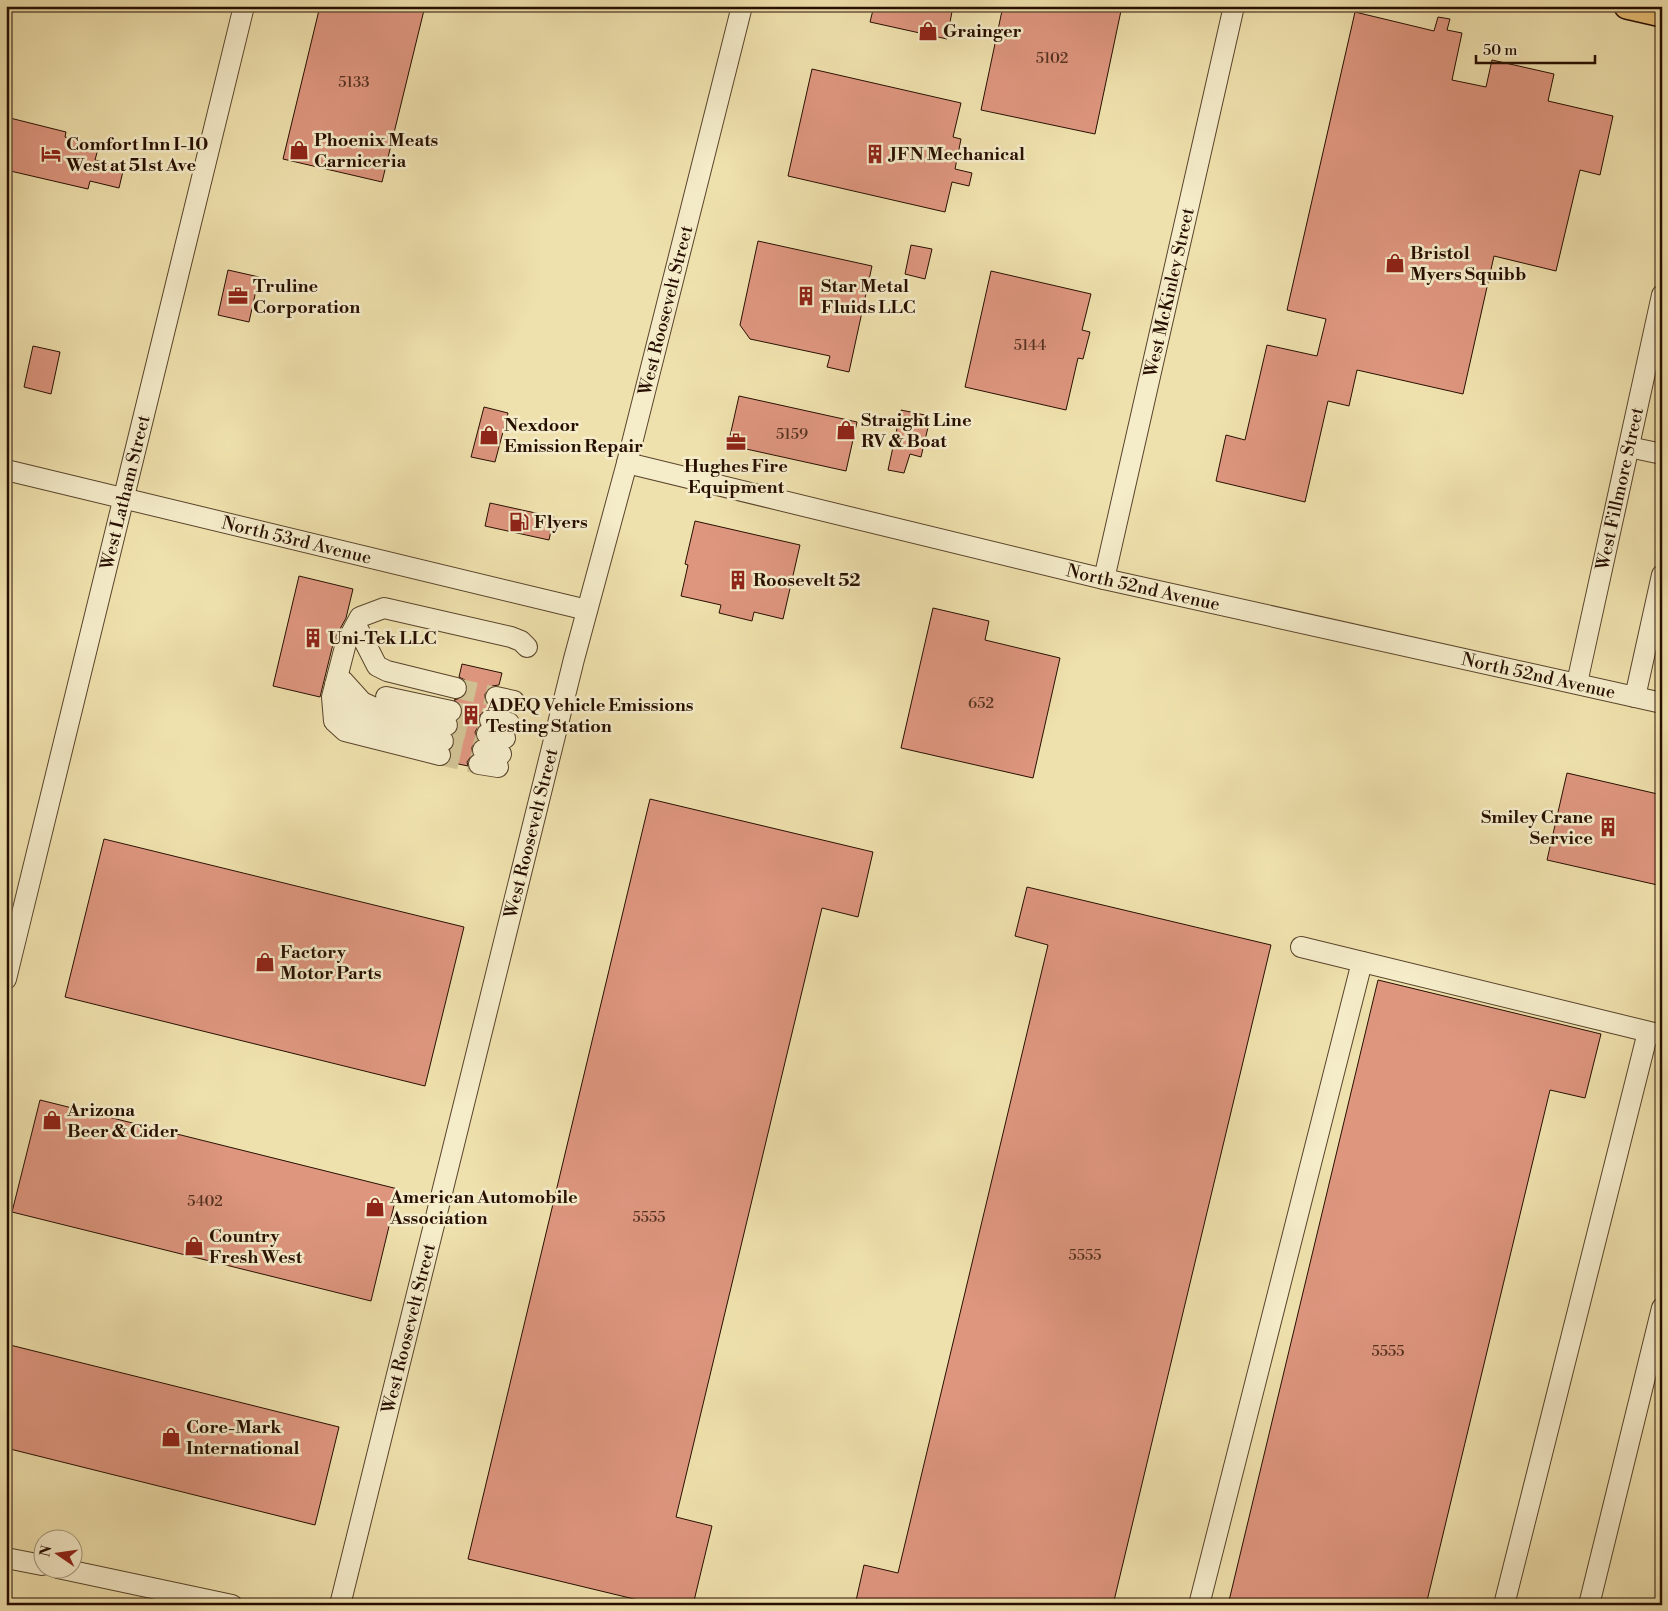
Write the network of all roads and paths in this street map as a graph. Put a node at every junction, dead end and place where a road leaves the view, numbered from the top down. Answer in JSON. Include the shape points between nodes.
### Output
{"nodes":[{"id":1,"x":244,"y":6,"type":"edge"},
{"id":2,"x":742,"y":6,"type":"edge"},
{"id":3,"x":1234,"y":6,"type":"edge"},
{"id":4,"x":1627,"y":6,"type":"edge"},
{"id":5,"x":1662,"y":14,"type":"edge"},
{"id":6,"x":1662,"y":295,"type":"edge"},
{"id":7,"x":1629,"y":447,"type":"junction"},
{"id":8,"x":1662,"y":454,"type":"edge"},
{"id":9,"x":627,"y":463,"type":"junction"},
{"id":10,"x":6,"y":470,"type":"edge"},
{"id":11,"x":124,"y":498,"type":"junction"},
{"id":12,"x":1662,"y":574,"type":"edge"},
{"id":13,"x":1104,"y":579,"type":"junction"},
{"id":14,"x":587,"y":610,"type":"junction"},
{"id":15,"x":356,"y":625,"type":"junction"},
{"id":16,"x":527,"y":647,"type":"dead end"},
{"id":17,"x":340,"y":665,"type":"junction"},
{"id":18,"x":1577,"y":683,"type":"junction"},
{"id":19,"x":1634,"y":696,"type":"junction"},
{"id":20,"x":1662,"y":703,"type":"edge"},
{"id":21,"x":448,"y":720,"type":"junction"},
{"id":22,"x":1301,"y":947,"type":"dead end"},
{"id":23,"x":1362,"y":962,"type":"junction"},
{"id":24,"x":8,"y":967,"type":"edge"},
{"id":25,"x":1655,"y":1034,"type":"edge"},
{"id":26,"x":1662,"y":1308,"type":"edge"},
{"id":27,"x":6,"y":1558,"type":"edge"},
{"id":28,"x":32,"y":1563,"type":"edge"},
{"id":29,"x":82,"y":1573,"type":"edge"},
{"id":30,"x":232,"y":1605,"type":"edge"},
{"id":31,"x":340,"y":1605,"type":"edge"},
{"id":32,"x":1198,"y":1605,"type":"edge"},
{"id":33,"x":1504,"y":1605,"type":"edge"},
{"id":34,"x":1589,"y":1605,"type":"edge"}],
"edges":[{"from":1,"to":11,"type":"street","name":"West Latham Street"},
{"from":2,"to":9,"type":"street","name":"West Roosevelt Street"},
{"from":3,"to":13,"type":"street","name":"West McKinley Street"},
{"from":4,"to":5,"type":"main road"},
{"from":6,"to":7,"type":"street","name":"West Fillmore Street"},
{"from":7,"to":8,"type":"street"},
{"from":7,"to":18,"type":"street","name":"West Fillmore Street"},
{"from":9,"to":13,"type":"street","name":"North 52nd Avenue"},
{"from":9,"to":14,"type":"street","name":"West Roosevelt Street"},
{"from":10,"to":11,"type":"street","name":"North 53rd Avenue"},
{"from":11,"to":14,"type":"street","name":"North 53rd Avenue"},
{"from":11,"to":24,"type":"street","name":"West Latham Street"},
{"from":12,"to":19,"type":"street"},
{"from":13,"to":18,"type":"street","name":"North 52nd Avenue"},
{"from":14,"to":31,"type":"street","name":"West Roosevelt Street"},
{"from":15,"to":16,"type":"street","via":[[360,617],[384,608],[511,637]]},
{"from":15,"to":17,"type":"street"},
{"from":15,"to":21,"type":"street","via":[[377,666]]},
{"from":17,"to":21,"type":"street","via":[[367,673]]},
{"from":17,"to":21,"type":"street","via":[[362,702],[375,708]]},
{"from":17,"to":21,"type":"street","via":[[332,697],[334,721],[345,731]]},
{"from":18,"to":19,"type":"street","name":"North 52nd Avenue"},
{"from":19,"to":20,"type":"street","name":"North 52nd Avenue"},
{"from":22,"to":23,"type":"street"},
{"from":23,"to":25,"type":"street"},
{"from":23,"to":32,"type":"street"},
{"from":25,"to":33,"type":"street"},
{"from":26,"to":34,"type":"street"},
{"from":27,"to":28,"type":"street"},
{"from":29,"to":30,"type":"street"}]}
